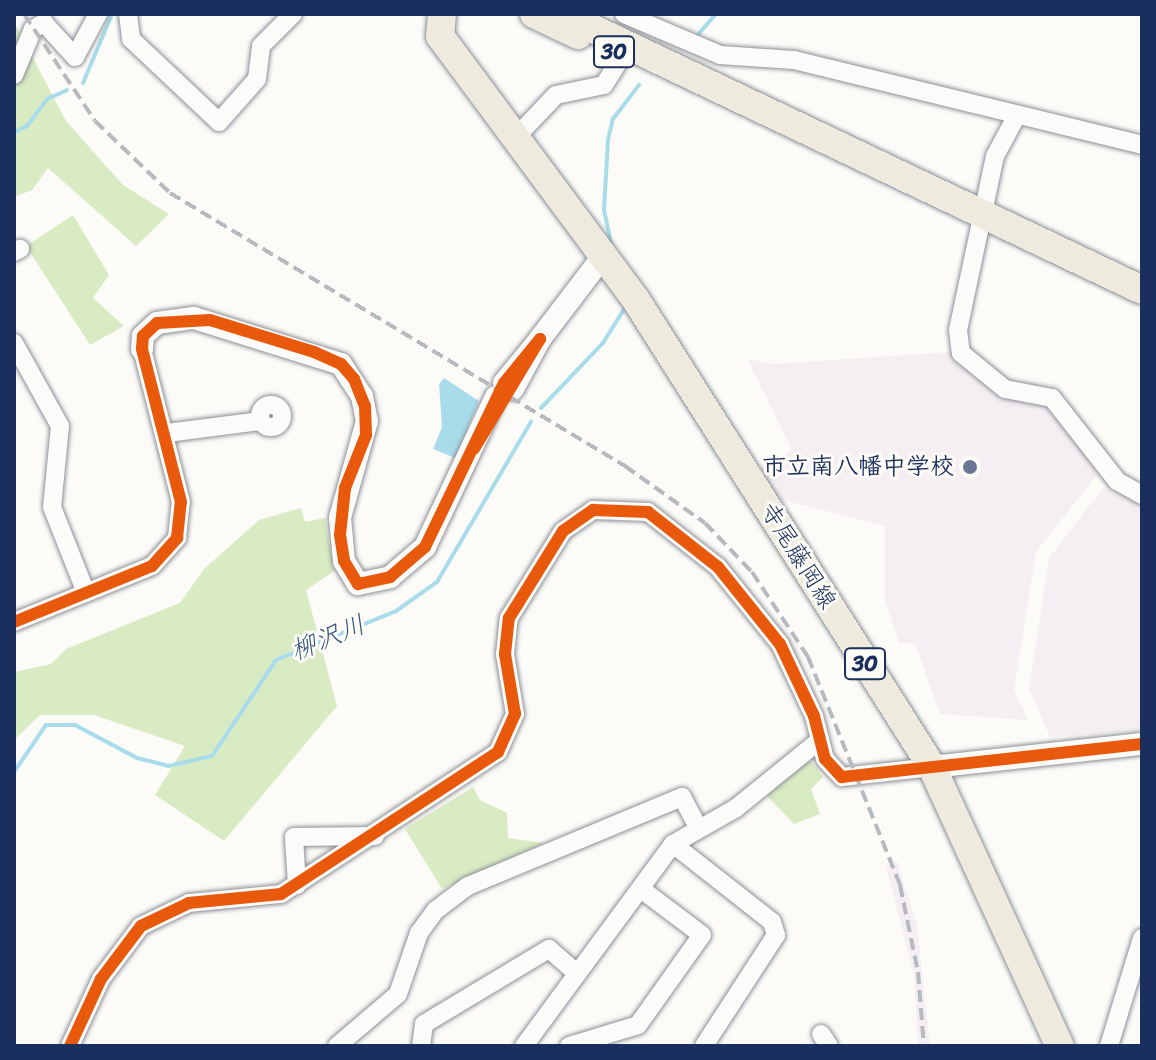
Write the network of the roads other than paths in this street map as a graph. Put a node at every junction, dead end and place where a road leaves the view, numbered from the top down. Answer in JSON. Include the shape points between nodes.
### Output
{"nodes":[{"id":1,"x":98,"y":14,"type":"edge"},
{"id":2,"x":128,"y":14,"type":"edge"},
{"id":3,"x":293,"y":14,"type":"edge"},
{"id":4,"x":442,"y":14,"type":"edge"},
{"id":5,"x":534,"y":14,"type":"edge"},
{"id":6,"x":562,"y":14,"type":"edge"},
{"id":7,"x":624,"y":14,"type":"edge"},
{"id":8,"x":651,"y":19,"type":"edge"},
{"id":9,"x":622,"y":56,"type":"junction"},
{"id":10,"x":14,"y":75,"type":"edge"},
{"id":11,"x":698,"y":81,"type":"junction"},
{"id":12,"x":1016,"y":117,"type":"junction"},
{"id":13,"x":516,"y":137,"type":"junction"},
{"id":14,"x":1142,"y":145,"type":"edge"},
{"id":15,"x":982,"y":218,"type":"junction"},
{"id":16,"x":604,"y":255,"type":"junction"},
{"id":17,"x":1142,"y":290,"type":"edge"},
{"id":18,"x":14,"y":343,"type":"edge"},
{"id":19,"x":142,"y":349,"type":"joint"},
{"id":20,"x":261,"y":421,"type":"dead end"},
{"id":21,"x":167,"y":433,"type":"junction"},
{"id":22,"x":1142,"y":495,"type":"edge"},
{"id":23,"x":86,"y":593,"type":"junction"},
{"id":24,"x":14,"y":622,"type":"edge"},
{"id":25,"x":820,"y":740,"type":"junction"},
{"id":26,"x":1142,"y":744,"type":"edge"},
{"id":27,"x":932,"y":767,"type":"junction"},
{"id":28,"x":699,"y":829,"type":"junction"},
{"id":29,"x":375,"y":836,"type":"junction"},
{"id":30,"x":673,"y":844,"type":"junction"},
{"id":31,"x":297,"y":885,"type":"junction"},
{"id":32,"x":641,"y":889,"type":"junction"},
{"id":33,"x":1142,"y":938,"type":"edge"},
{"id":34,"x":577,"y":973,"type":"junction"},
{"id":35,"x":532,"y":1043,"type":"edge"},
{"id":36,"x":70,"y":1046,"type":"edge"},
{"id":37,"x":337,"y":1046,"type":"edge"},
{"id":38,"x":421,"y":1046,"type":"edge"},
{"id":39,"x":569,"y":1046,"type":"edge"},
{"id":40,"x":704,"y":1046,"type":"edge"},
{"id":41,"x":1060,"y":1046,"type":"edge"},
{"id":42,"x":1109,"y":1046,"type":"edge"}],
"edges":[{"from":1,"to":10,"type":"street","via":[[75,57],[44,23],[33,29]]},
{"from":2,"to":3,"type":"street","via":[[131,39],[219,122],[257,79],[261,46]]},
{"from":4,"to":13,"type":"main road","name":"寺尾藤岡線","number":"30","via":[[440,36]]},
{"from":5,"to":9,"type":"main road","number":"30"},
{"from":6,"to":11,"type":"main road","number":"30"},
{"from":7,"to":8,"type":"street"},
{"from":8,"to":12,"type":"street","via":[[720,55],[794,60]]},
{"from":9,"to":11,"type":"main road","number":"30"},
{"from":9,"to":13,"type":"street","via":[[604,85],[556,95]]},
{"from":11,"to":15,"type":"main road","number":"30"},
{"from":12,"to":14,"type":"street"},
{"from":12,"to":15,"type":"street","via":[[995,156]]},
{"from":13,"to":16,"type":"main road","name":"寺尾藤岡線","number":"30"},
{"from":15,"to":17,"type":"main road","number":"30"},
{"from":15,"to":22,"type":"street","via":[[958,330],[961,353],[1005,389],[1052,398],[1117,481]]},
{"from":16,"to":19,"type":"street","via":[[505,393],[425,547],[390,577],[358,584],[344,561],[340,518],[367,421],[362,396],[341,364],[194,318],[149,327]]},
{"from":16,"to":27,"type":"main road","name":"寺尾藤岡線","number":"30"},
{"from":18,"to":23,"type":"street","via":[[60,426],[52,507]]},
{"from":19,"to":21,"type":"street"},
{"from":20,"to":21,"type":"street"},
{"from":21,"to":23,"type":"street","via":[[181,502],[177,538],[152,566]]},
{"from":23,"to":24,"type":"street"},
{"from":25,"to":27,"type":"street","via":[[825,759],[842,777]]},
{"from":25,"to":28,"type":"street","via":[[736,808]]},
{"from":25,"to":29,"type":"street","via":[[780,644],[718,567],[648,512],[593,510],[563,531],[509,618],[505,654],[515,714],[510,736],[483,766]]},
{"from":26,"to":27,"type":"street"},
{"from":27,"to":41,"type":"main road","name":"寺尾藤岡線","number":"30"},
{"from":28,"to":30,"type":"street"},
{"from":28,"to":37,"type":"street","via":[[682,797],[436,910],[419,933],[398,994]]},
{"from":29,"to":31,"type":"street"},
{"from":29,"to":31,"type":"street","via":[[294,837]]},
{"from":30,"to":32,"type":"street"},
{"from":30,"to":40,"type":"street","via":[[772,922],[776,935]]},
{"from":31,"to":36,"type":"street","via":[[281,894],[189,903],[141,926],[101,979]]},
{"from":32,"to":34,"type":"street"},
{"from":32,"to":39,"type":"street","via":[[702,935],[638,1025]]},
{"from":33,"to":42,"type":"street"},
{"from":34,"to":35,"type":"street"},
{"from":34,"to":38,"type":"street","via":[[549,949],[424,1024]]}]}
